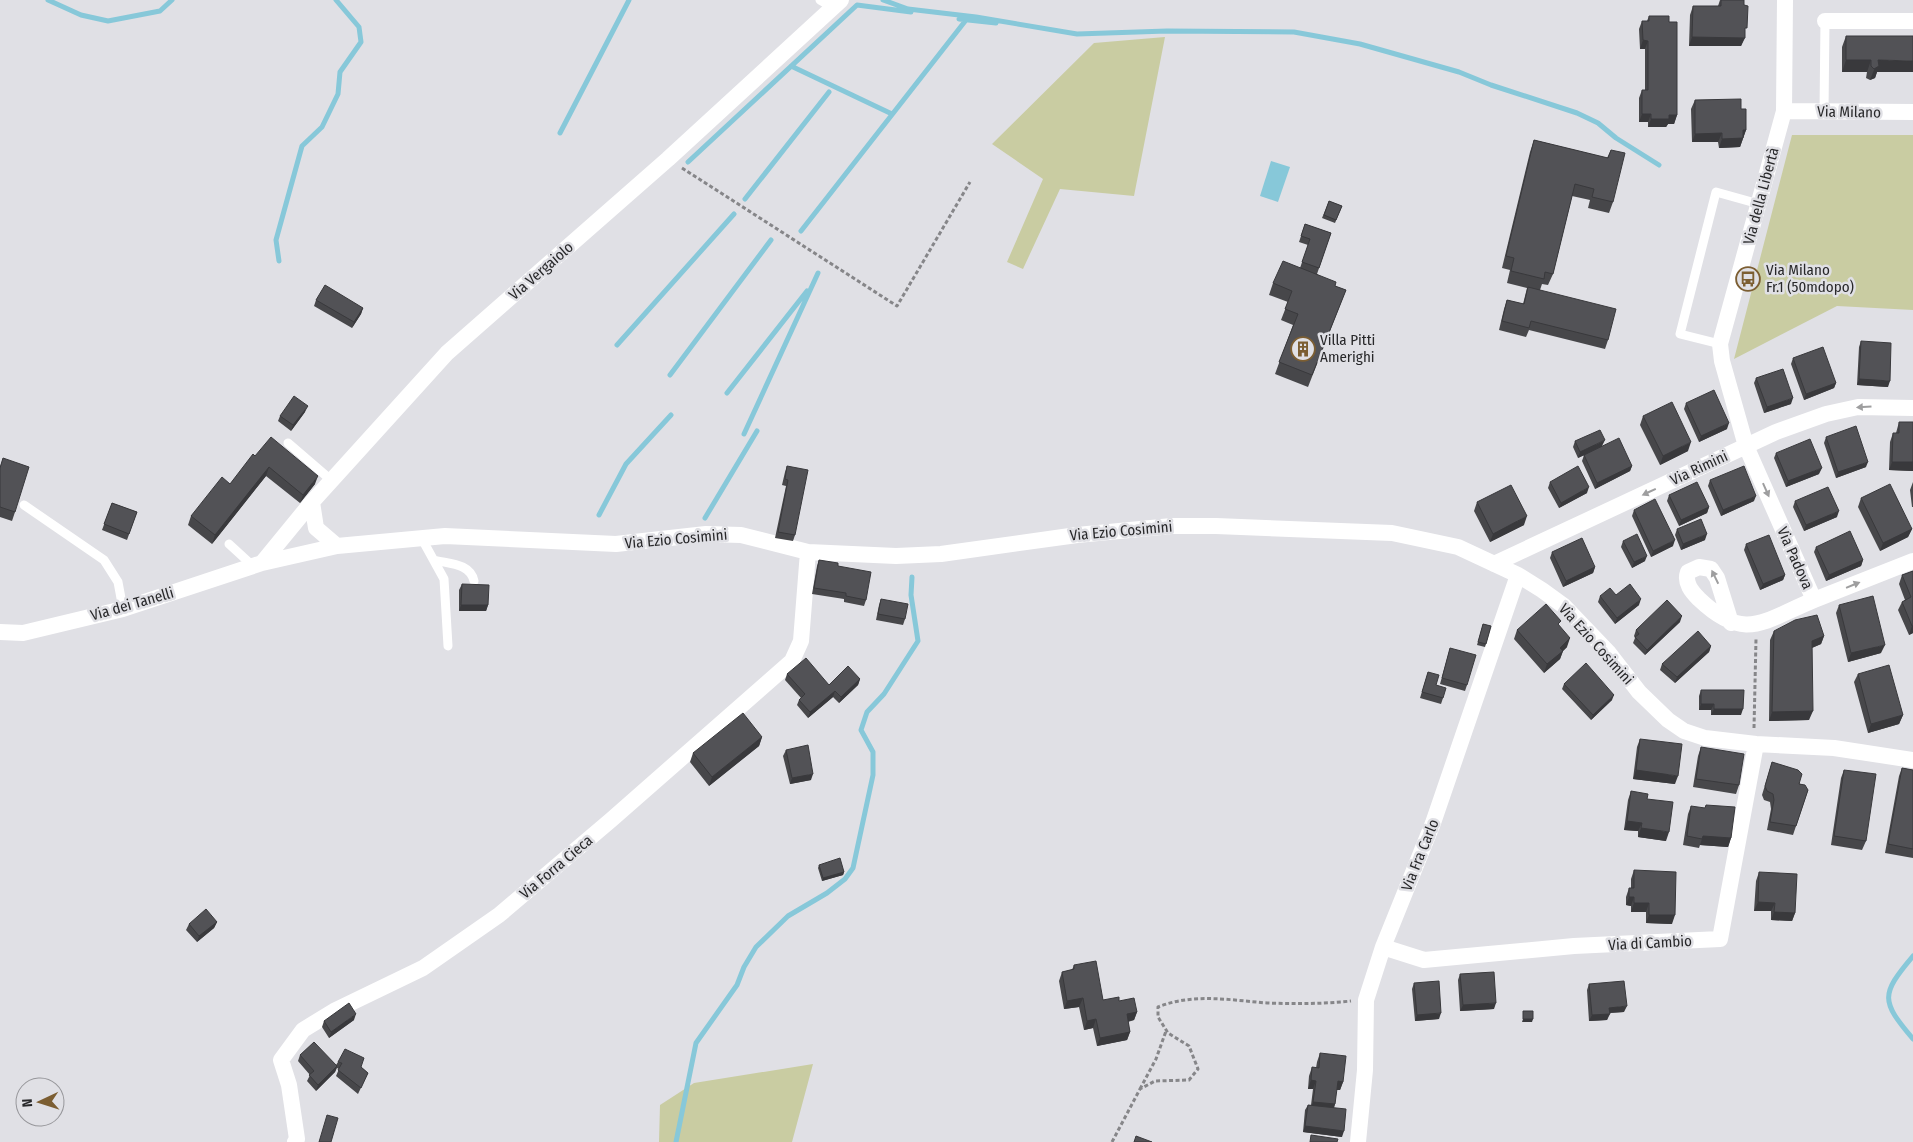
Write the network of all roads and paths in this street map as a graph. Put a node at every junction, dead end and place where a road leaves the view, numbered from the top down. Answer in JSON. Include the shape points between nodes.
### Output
{"nodes":[{"id":1,"x":1785,"y":0,"type":"edge"},
{"id":2,"x":832,"y":3,"type":"edge"},
{"id":3,"x":1825,"y":21,"type":"joint"},
{"id":4,"x":1913,"y":21,"type":"edge"},
{"id":5,"x":1784,"y":111,"type":"junction"},
{"id":6,"x":1824,"y":111,"type":"junction"},
{"id":7,"x":1913,"y":112,"type":"edge"},
{"id":8,"x":668,"y":159,"type":"junction"},
{"id":9,"x":970,"y":182,"type":"dead end"},
{"id":10,"x":1758,"y":204,"type":"junction"},
{"id":11,"x":1720,"y":344,"type":"junction"},
{"id":12,"x":1913,"y":408,"type":"edge"},
{"id":13,"x":288,"y":443,"type":"dead end"},
{"id":14,"x":1746,"y":446,"type":"junction"},
{"id":15,"x":331,"y":480,"type":"junction"},
{"id":16,"x":312,"y":502,"type":"junction"},
{"id":17,"x":24,"y":505,"type":"dead end"},
{"id":18,"x":422,"y":538,"type":"junction"},
{"id":19,"x":229,"y":544,"type":"dead end"},
{"id":20,"x":337,"y":546,"type":"junction"},
{"id":21,"x":808,"y":552,"type":"junction"},
{"id":22,"x":434,"y":560,"type":"junction"},
{"id":23,"x":1913,"y":561,"type":"edge"},
{"id":24,"x":1494,"y":564,"type":"junction"},
{"id":25,"x":257,"y":565,"type":"junction"},
{"id":26,"x":1518,"y":575,"type":"junction"},
{"id":27,"x":474,"y":581,"type":"dead end"},
{"id":28,"x":1814,"y":600,"type":"junction"},
{"id":29,"x":123,"y":609,"type":"junction"},
{"id":30,"x":1731,"y":623,"type":"dead end"},
{"id":31,"x":1757,"y":623,"type":"junction"},
{"id":32,"x":0,"y":632,"type":"edge"},
{"id":33,"x":448,"y":646,"type":"dead end"},
{"id":34,"x":1754,"y":744,"type":"junction"},
{"id":35,"x":1913,"y":760,"type":"edge"},
{"id":36,"x":1384,"y":947,"type":"junction"},
{"id":37,"x":1366,"y":1000,"type":"junction"},
{"id":38,"x":1166,"y":1030,"type":"junction"},
{"id":39,"x":1140,"y":1089,"type":"junction"},
{"id":40,"x":296,"y":1142,"type":"edge"},
{"id":41,"x":1112,"y":1142,"type":"edge"},
{"id":42,"x":1358,"y":1142,"type":"edge"}],
"edges":[{"from":1,"to":5,"type":"street","name":"Via della Libertà"},
{"from":2,"to":8,"type":"street","name":"Via Vergaiolo"},
{"from":3,"to":4,"type":"street"},
{"from":3,"to":6,"type":"lane"},
{"from":5,"to":6,"type":"street","name":"Via Milano"},
{"from":5,"to":10,"type":"street","name":"Via della Libertà"},
{"from":6,"to":7,"type":"street","name":"Via Milano"},
{"from":8,"to":9,"type":"path","via":[[897,306]]},
{"from":8,"to":15,"type":"street","name":"Via Vergaiolo","via":[[447,353]]},
{"from":10,"to":11,"type":"street","name":"Via della Libertà"},
{"from":10,"to":11,"type":"lane","via":[[1716,192],[1680,334]]},
{"from":11,"to":14,"type":"street","name":"Via della Libertà"},
{"from":12,"to":14,"type":"street","name":"Via Rimini","one_way":true,"via":[[1870,407],[1835,411]]},
{"from":13,"to":15,"type":"lane"},
{"from":14,"to":24,"type":"street","name":"Via Rimini","one_way":true},
{"from":14,"to":28,"type":"street","name":"Via Padova","one_way":true},
{"from":15,"to":16,"type":"street","name":"Via Vergaiolo"},
{"from":16,"to":20,"type":"street","via":[[316,528]]},
{"from":16,"to":25,"type":"street","name":"Via Vergaiolo"},
{"from":17,"to":29,"type":"lane","via":[[104,560],[118,582]]},
{"from":18,"to":20,"type":"street","name":"Via Ezio Cosimini"},
{"from":18,"to":21,"type":"street","name":"Via Ezio Cosimini","via":[[445,536],[616,544],[706,534],[741,535]]},
{"from":18,"to":22,"type":"lane"},
{"from":19,"to":25,"type":"lane"},
{"from":20,"to":25,"type":"street","name":"Via Ezio Cosimini"},
{"from":21,"to":24,"type":"street","name":"Via Ezio Cosimini","via":[[870,556],[941,554],[1077,535],[1172,526],[1216,526],[1392,533],[1458,547]]},
{"from":21,"to":40,"type":"street","name":"Via Forra Cieca","via":[[801,641],[792,661],[499,915],[423,968],[342,1007],[303,1030],[281,1060],[289,1085]]},
{"from":22,"to":27,"type":"lane","via":[[467,568]]},
{"from":22,"to":33,"type":"lane","via":[[444,579]]},
{"from":28,"to":23,"type":"street","name":"Via Padova","one_way":true},
{"from":24,"to":26,"type":"street","name":"Via Ezio Cosimini"},
{"from":25,"to":29,"type":"street","name":"Via dei Tanelli"},
{"from":26,"to":34,"type":"street","name":"Via Ezio Cosimini","via":[[1564,606],[1608,652],[1639,692],[1668,720],[1684,731],[1705,738]]},
{"from":26,"to":36,"type":"street","name":"Via Fra Carlo","via":[[1433,823]]},
{"from":28,"to":31,"type":"street"},
{"from":29,"to":32,"type":"street","name":"Via dei Tanelli","via":[[23,633]]},
{"from":30,"to":31,"type":"street","via":[[1748,626]]},
{"from":31,"to":34,"type":"path"},
{"from":34,"to":35,"type":"street","name":"Via Ezio Cosimini","via":[[1834,748]]},
{"from":34,"to":36,"type":"street","name":"Via di Cambio","via":[[1720,939],[1574,946],[1424,960]]},
{"from":36,"to":37,"type":"street","name":"Via Fra Carlo"},
{"from":37,"to":38,"type":"path","via":[[1318,1005],[1207,998],[1176,1000],[1158,1007],[1158,1017]]},
{"from":37,"to":42,"type":"street","name":"Via Fra Carlo","via":[[1365,1070]]},
{"from":38,"to":39,"type":"path","via":[[1156,1059]]},
{"from":38,"to":39,"type":"path","via":[[1189,1046],[1198,1069],[1189,1080],[1154,1081]]},
{"from":39,"to":41,"type":"path"}]}
